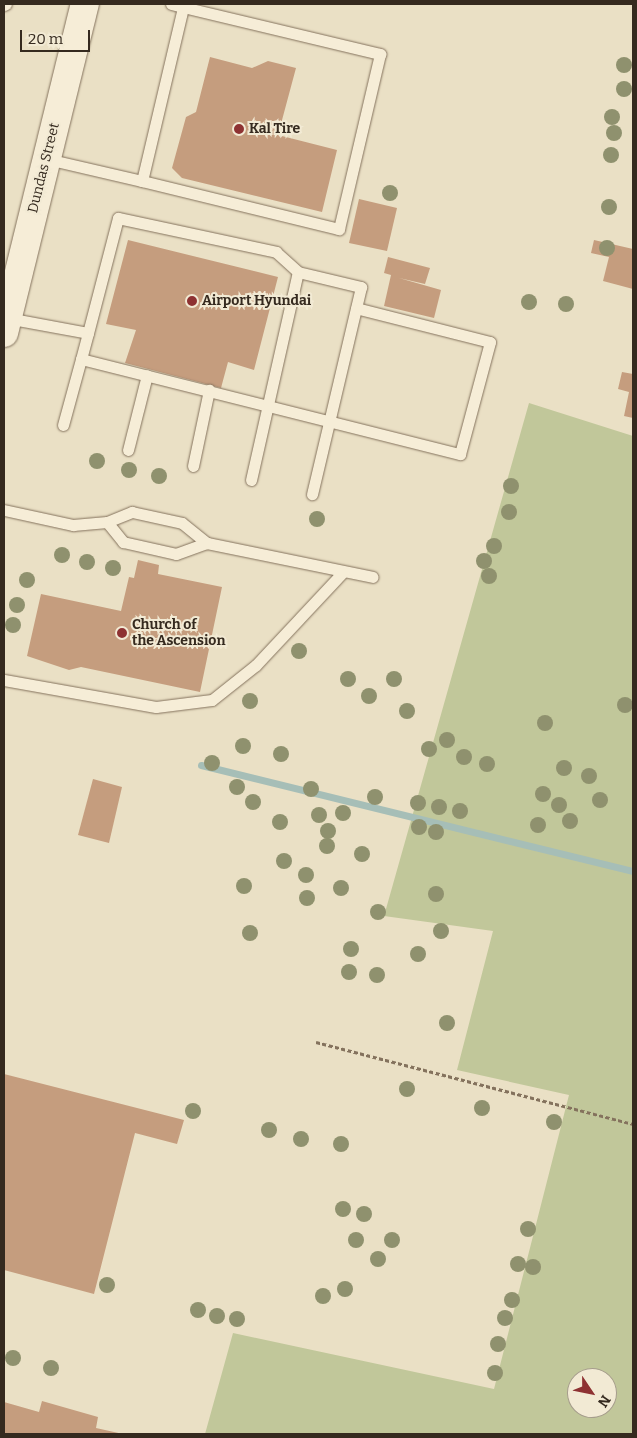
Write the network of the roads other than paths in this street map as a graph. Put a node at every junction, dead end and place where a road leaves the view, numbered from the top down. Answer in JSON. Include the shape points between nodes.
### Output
{"nodes":[{"id":1,"x":85,"y":4,"type":"edge"},
{"id":2,"x":171,"y":4,"type":"edge"},
{"id":3,"x":184,"y":5,"type":"edge"},
{"id":4,"x":47,"y":159,"type":"junction"},
{"id":5,"x":142,"y":181,"type":"junction"},
{"id":6,"x":298,"y":272,"type":"junction"},
{"id":7,"x":356,"y":308,"type":"junction"},
{"id":8,"x":6,"y":325,"type":"edge"},
{"id":9,"x":88,"y":333,"type":"junction"},
{"id":10,"x":81,"y":359,"type":"junction"},
{"id":11,"x":146,"y":375,"type":"junction"},
{"id":12,"x":209,"y":390,"type":"junction"},
{"id":13,"x":267,"y":405,"type":"junction"},
{"id":14,"x":331,"y":420,"type":"junction"},
{"id":15,"x":63,"y":425,"type":"dead end"},
{"id":16,"x":128,"y":450,"type":"dead end"},
{"id":17,"x":193,"y":466,"type":"dead end"},
{"id":18,"x":251,"y":480,"type":"dead end"},
{"id":19,"x":312,"y":494,"type":"dead end"},
{"id":20,"x":4,"y":510,"type":"edge"},
{"id":21,"x":107,"y":522,"type":"junction"},
{"id":22,"x":207,"y":542,"type":"junction"},
{"id":23,"x":343,"y":572,"type":"junction"},
{"id":24,"x":373,"y":577,"type":"dead end"},
{"id":25,"x":4,"y":680,"type":"edge"}],
"edges":[{"from":1,"to":4,"type":"main road","name":"Dundas Street"},
{"from":2,"to":3,"type":"lane"},
{"from":3,"to":5,"type":"lane"},
{"from":3,"to":5,"type":"lane","via":[[380,54],[339,229]]},
{"from":4,"to":5,"type":"lane"},
{"from":4,"to":8,"type":"main road","name":"Dundas Street"},
{"from":6,"to":7,"type":"lane","via":[[361,287]]},
{"from":6,"to":9,"type":"lane","via":[[276,252],[118,218]]},
{"from":6,"to":13,"type":"lane"},
{"from":7,"to":14,"type":"lane"},
{"from":7,"to":14,"type":"lane","via":[[490,342],[460,454]]},
{"from":8,"to":9,"type":"lane"},
{"from":9,"to":10,"type":"lane"},
{"from":10,"to":11,"type":"lane"},
{"from":10,"to":15,"type":"lane"},
{"from":11,"to":12,"type":"lane"},
{"from":11,"to":16,"type":"lane"},
{"from":12,"to":13,"type":"lane"},
{"from":12,"to":17,"type":"lane"},
{"from":13,"to":14,"type":"lane"},
{"from":13,"to":18,"type":"lane"},
{"from":14,"to":19,"type":"lane"},
{"from":20,"to":21,"type":"lane","via":[[73,525]]},
{"from":21,"to":22,"type":"lane","via":[[132,512],[182,523]]},
{"from":21,"to":22,"type":"lane","via":[[123,542],[176,554]]},
{"from":22,"to":23,"type":"lane"},
{"from":23,"to":24,"type":"lane"},
{"from":23,"to":25,"type":"lane","via":[[256,665],[212,700],[156,707]]}]}
